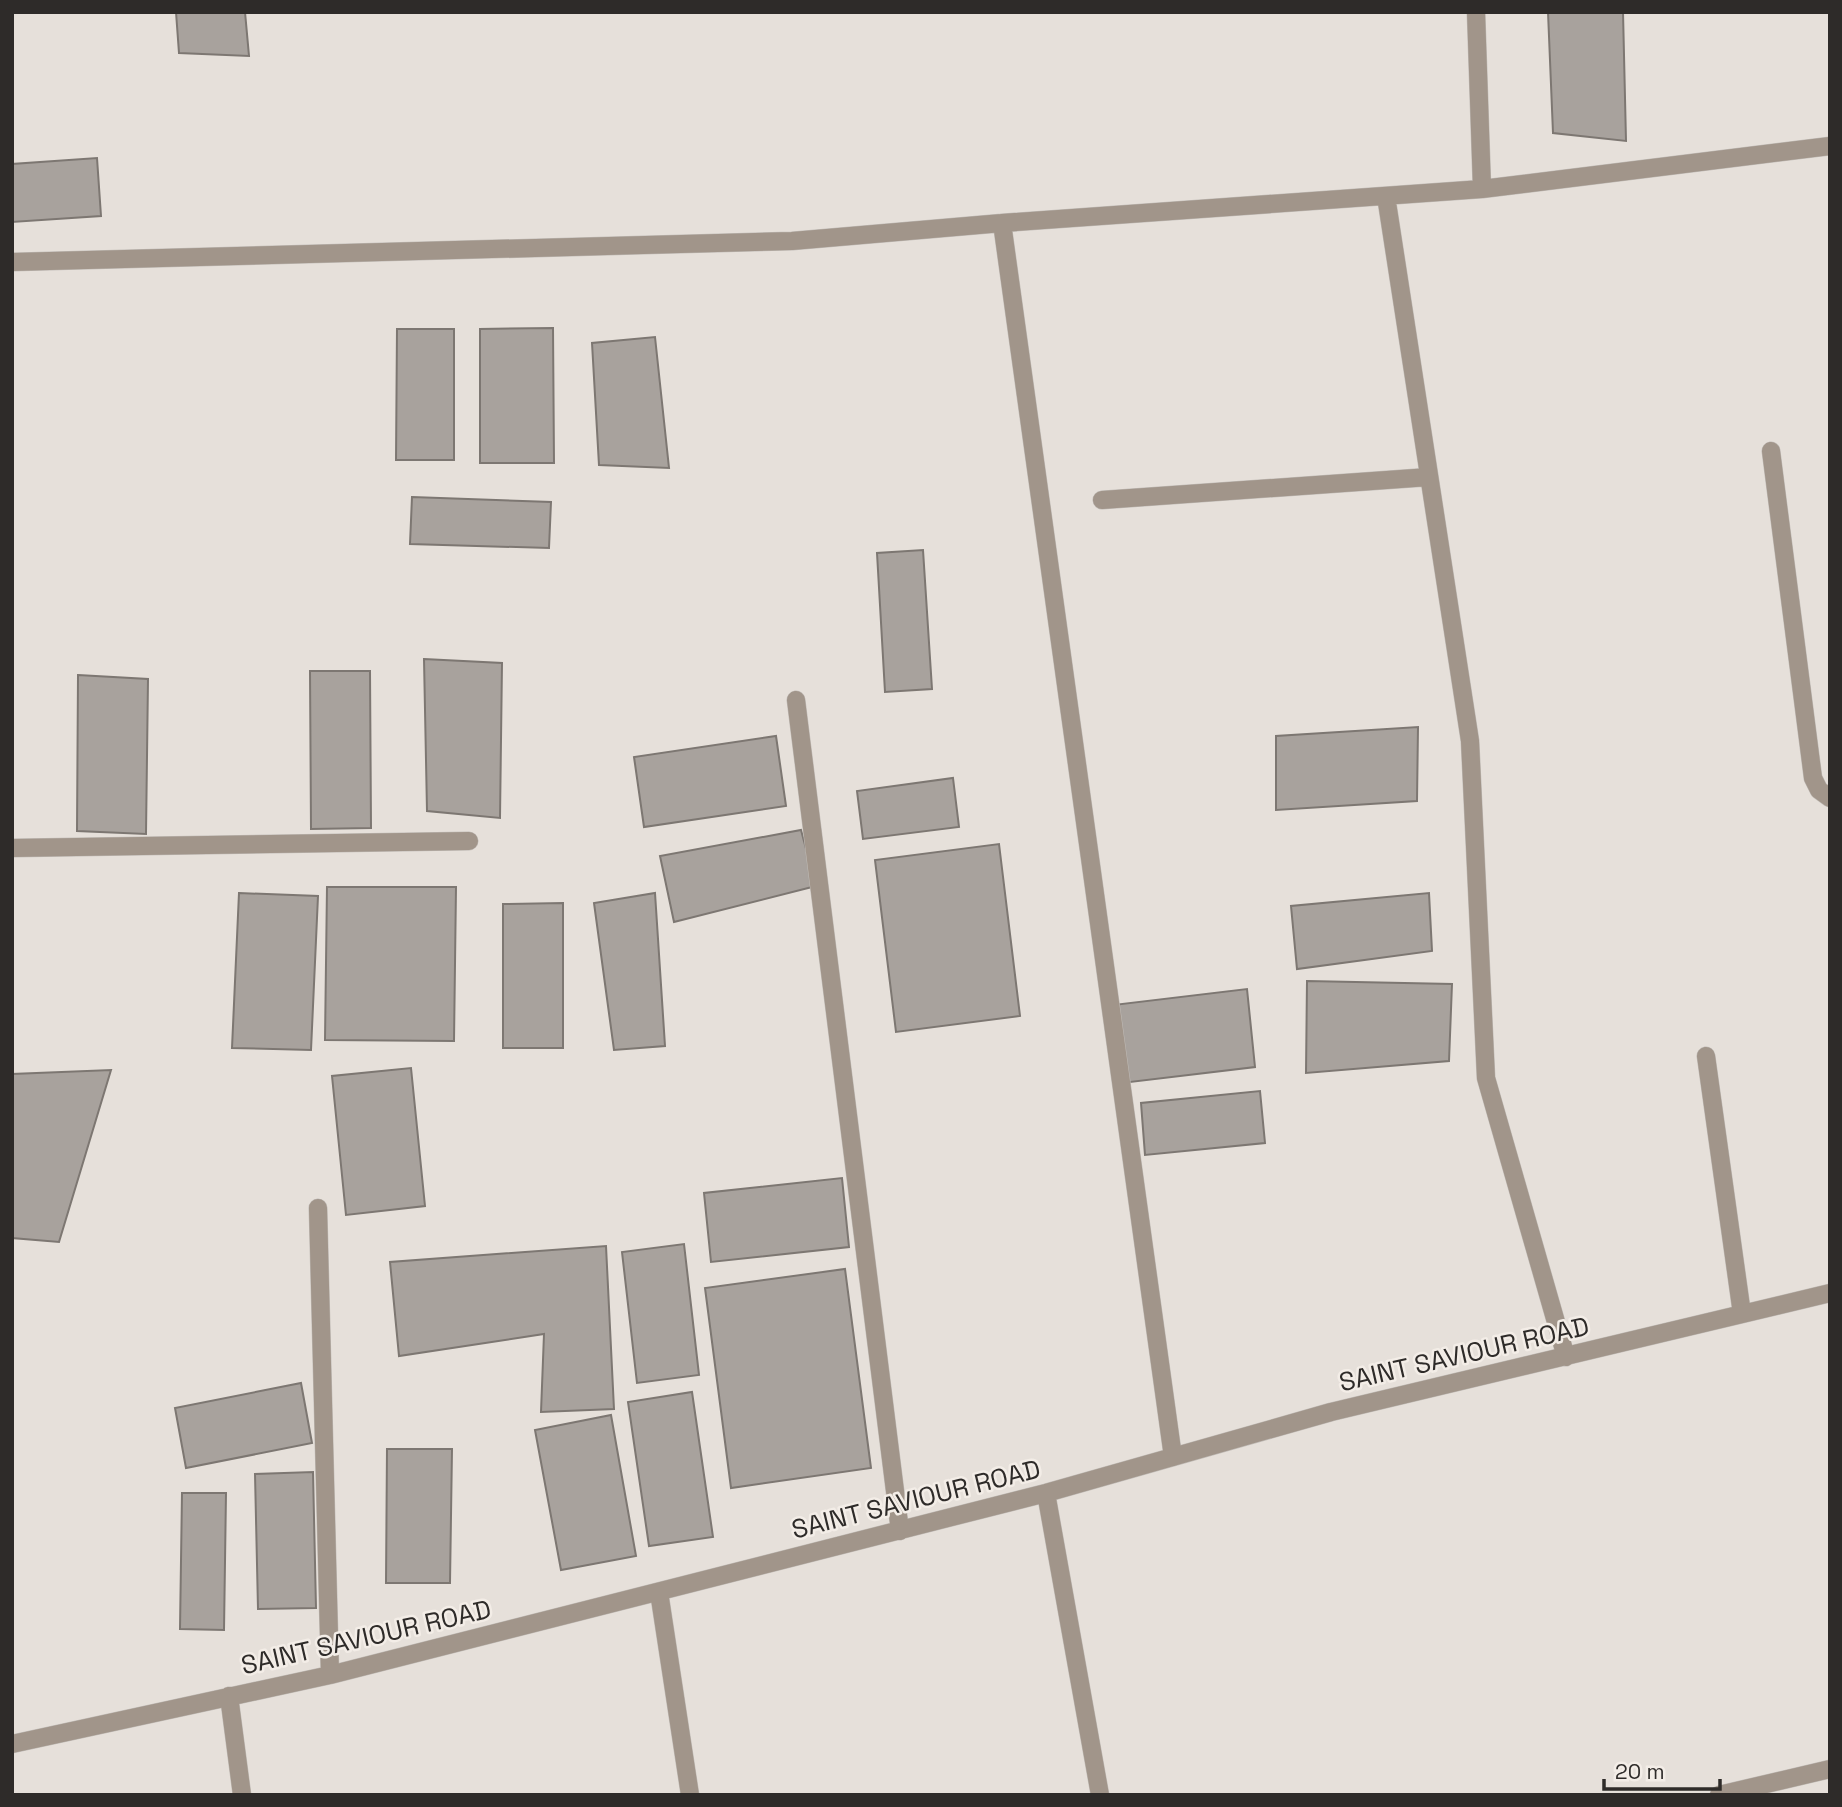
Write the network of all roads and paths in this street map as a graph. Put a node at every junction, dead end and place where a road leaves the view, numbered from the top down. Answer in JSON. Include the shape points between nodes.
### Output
{"nodes":[{"id":1,"x":1476,"y":12,"type":"edge"},
{"id":2,"x":1830,"y":146,"type":"edge"},
{"id":3,"x":1482,"y":190,"type":"junction"},
{"id":4,"x":1386,"y":196,"type":"junction"},
{"id":5,"x":1002,"y":223,"type":"junction"},
{"id":6,"x":12,"y":262,"type":"edge"},
{"id":7,"x":1771,"y":451,"type":"dead end"},
{"id":8,"x":1429,"y":477,"type":"junction"},
{"id":9,"x":1102,"y":500,"type":"dead end"},
{"id":10,"x":796,"y":700,"type":"dead end"},
{"id":11,"x":1830,"y":797,"type":"edge"},
{"id":12,"x":469,"y":841,"type":"dead end"},
{"id":13,"x":12,"y":848,"type":"edge"},
{"id":14,"x":1706,"y":1056,"type":"dead end"},
{"id":15,"x":318,"y":1208,"type":"dead end"},
{"id":16,"x":1830,"y":1293,"type":"edge"},
{"id":17,"x":1742,"y":1314,"type":"junction"},
{"id":18,"x":1566,"y":1357,"type":"junction"},
{"id":19,"x":1173,"y":1457,"type":"junction"},
{"id":20,"x":1046,"y":1493,"type":"junction"},
{"id":21,"x":900,"y":1531,"type":"junction"},
{"id":22,"x":659,"y":1592,"type":"junction"},
{"id":23,"x":330,"y":1675,"type":"junction"},
{"id":24,"x":229,"y":1696,"type":"junction"},
{"id":25,"x":12,"y":1744,"type":"edge"},
{"id":26,"x":1830,"y":1769,"type":"edge"},
{"id":27,"x":242,"y":1795,"type":"edge"},
{"id":28,"x":690,"y":1795,"type":"edge"},
{"id":29,"x":1100,"y":1795,"type":"edge"},
{"id":30,"x":1719,"y":1795,"type":"edge"}],
"edges":[{"from":1,"to":3,"type":"street"},
{"from":2,"to":3,"type":"street"},
{"from":3,"to":4,"type":"street"},
{"from":4,"to":5,"type":"street"},
{"from":4,"to":8,"type":"street"},
{"from":5,"to":6,"type":"street","via":[[792,241]]},
{"from":5,"to":19,"type":"street"},
{"from":7,"to":11,"type":"street","via":[[1813,778],[1819,790]]},
{"from":8,"to":9,"type":"street"},
{"from":8,"to":18,"type":"street","via":[[1470,741],[1486,1078]]},
{"from":10,"to":21,"type":"street"},
{"from":12,"to":13,"type":"street"},
{"from":14,"to":17,"type":"street"},
{"from":15,"to":23,"type":"street"},
{"from":16,"to":17,"type":"street","name":"SAINT SAVIOUR ROAD"},
{"from":17,"to":18,"type":"street","name":"SAINT SAVIOUR ROAD"},
{"from":18,"to":19,"type":"street","name":"SAINT SAVIOUR ROAD","via":[[1331,1412]]},
{"from":19,"to":20,"type":"street","name":"SAINT SAVIOUR ROAD"},
{"from":20,"to":21,"type":"street","name":"SAINT SAVIOUR ROAD"},
{"from":20,"to":29,"type":"street"},
{"from":21,"to":22,"type":"street","name":"SAINT SAVIOUR ROAD"},
{"from":22,"to":23,"type":"street","name":"SAINT SAVIOUR ROAD"},
{"from":22,"to":28,"type":"street"},
{"from":23,"to":24,"type":"street","name":"SAINT SAVIOUR ROAD"},
{"from":24,"to":25,"type":"street","name":"SAINT SAVIOUR ROAD"},
{"from":24,"to":27,"type":"street"},
{"from":26,"to":30,"type":"street"}]}
